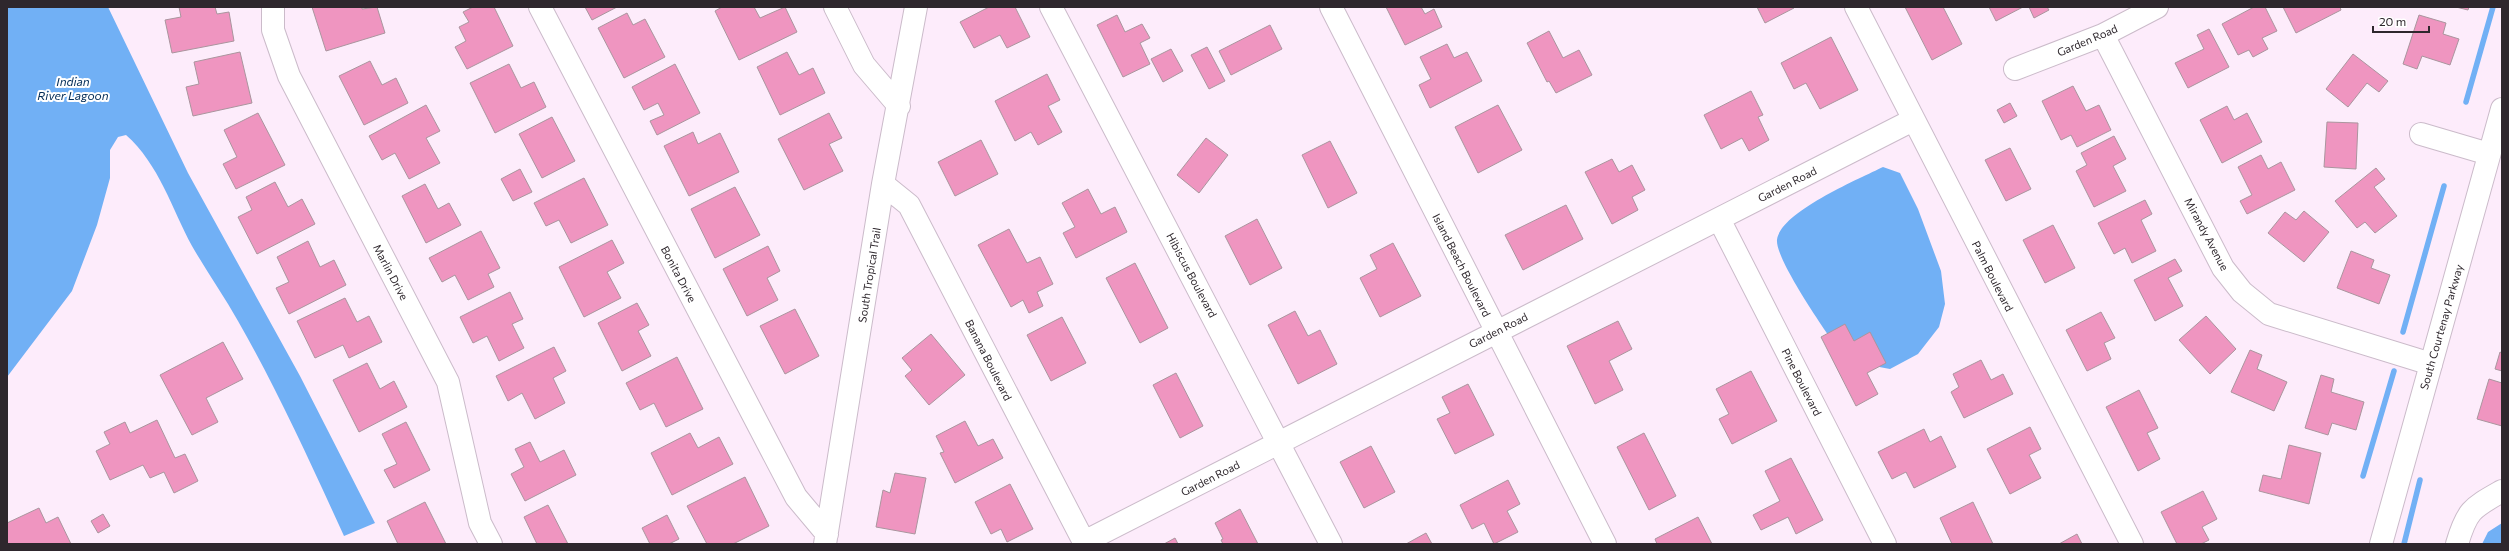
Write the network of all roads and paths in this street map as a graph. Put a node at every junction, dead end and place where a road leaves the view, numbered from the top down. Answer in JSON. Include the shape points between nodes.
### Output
{"nodes":[{"id":1,"x":272,"y":7,"type":"edge"},
{"id":2,"x":540,"y":7,"type":"edge"},
{"id":3,"x":835,"y":7,"type":"edge"},
{"id":4,"x":916,"y":7,"type":"edge"},
{"id":5,"x":1051,"y":7,"type":"edge"},
{"id":6,"x":1331,"y":7,"type":"edge"},
{"id":7,"x":1856,"y":7,"type":"edge"},
{"id":8,"x":2157,"y":7,"type":"edge"},
{"id":9,"x":2103,"y":35,"type":"junction"},
{"id":10,"x":2015,"y":69,"type":"dead end"},
{"id":11,"x":899,"y":106,"type":"junction"},
{"id":12,"x":2502,"y":109,"type":"edge"},
{"id":13,"x":1913,"y":120,"type":"junction"},
{"id":14,"x":2421,"y":134,"type":"dead end"},
{"id":15,"x":2489,"y":154,"type":"junction"},
{"id":16,"x":883,"y":184,"type":"junction"},
{"id":17,"x":1719,"y":219,"type":"junction"},
{"id":18,"x":1495,"y":331,"type":"junction"},
{"id":19,"x":2431,"y":364,"type":"junction"},
{"id":20,"x":1279,"y":442,"type":"junction"},
{"id":21,"x":2502,"y":491,"type":"edge"},
{"id":22,"x":826,"y":539,"type":"edge"},
{"id":23,"x":1084,"y":543,"type":"edge"},
{"id":24,"x":491,"y":544,"type":"edge"},
{"id":25,"x":1331,"y":544,"type":"edge"},
{"id":26,"x":1605,"y":544,"type":"edge"},
{"id":27,"x":1885,"y":544,"type":"edge"},
{"id":28,"x":2132,"y":544,"type":"edge"},
{"id":29,"x":2381,"y":544,"type":"edge"},
{"id":30,"x":2457,"y":544,"type":"edge"}],
"edges":[{"from":1,"to":24,"type":"street","name":"Marlin Drive","via":[[273,30],[288,76],[448,382],[480,523]]},
{"from":2,"to":22,"type":"street","name":"Bonita Drive","via":[[796,497]]},
{"from":3,"to":11,"type":"street","via":[[864,65]]},
{"from":4,"to":11,"type":"street","name":"South Tropical Trail"},
{"from":5,"to":20,"type":"street","name":"Hibiscus Boulevard"},
{"from":6,"to":18,"type":"street","name":"Island Beach Boulevard"},
{"from":7,"to":13,"type":"street","name":"Palm Boulevard"},
{"from":8,"to":9,"type":"street","name":"Garden Road"},
{"from":9,"to":10,"type":"street","name":"Garden Road"},
{"from":9,"to":19,"type":"street","name":"Mirandy Avenue","via":[[2223,268],[2242,292],[2269,314]]},
{"from":11,"to":16,"type":"street","name":"South Tropical Trail"},
{"from":12,"to":15,"type":"street","name":"South Courtenay Parkway"},
{"from":13,"to":17,"type":"street","name":"Garden Road"},
{"from":13,"to":28,"type":"street","name":"Palm Boulevard"},
{"from":14,"to":15,"type":"street"},
{"from":15,"to":19,"type":"street","name":"South Courtenay Parkway"},
{"from":16,"to":22,"type":"street","name":"South Tropical Trail"},
{"from":16,"to":23,"type":"street","name":"Banana Boulevard","via":[[909,205]]},
{"from":17,"to":18,"type":"street","name":"Garden Road"},
{"from":17,"to":27,"type":"street","name":"Pine Boulevard"},
{"from":18,"to":20,"type":"street","name":"Garden Road"},
{"from":18,"to":26,"type":"street","name":"Island Beach Boulevard"},
{"from":19,"to":29,"type":"street","name":"South Courtenay Parkway"},
{"from":20,"to":23,"type":"street","name":"Garden Road"},
{"from":20,"to":25,"type":"street","name":"Hibiscus Boulevard"},
{"from":21,"to":30,"type":"street","via":[[2473,508]]}]}
